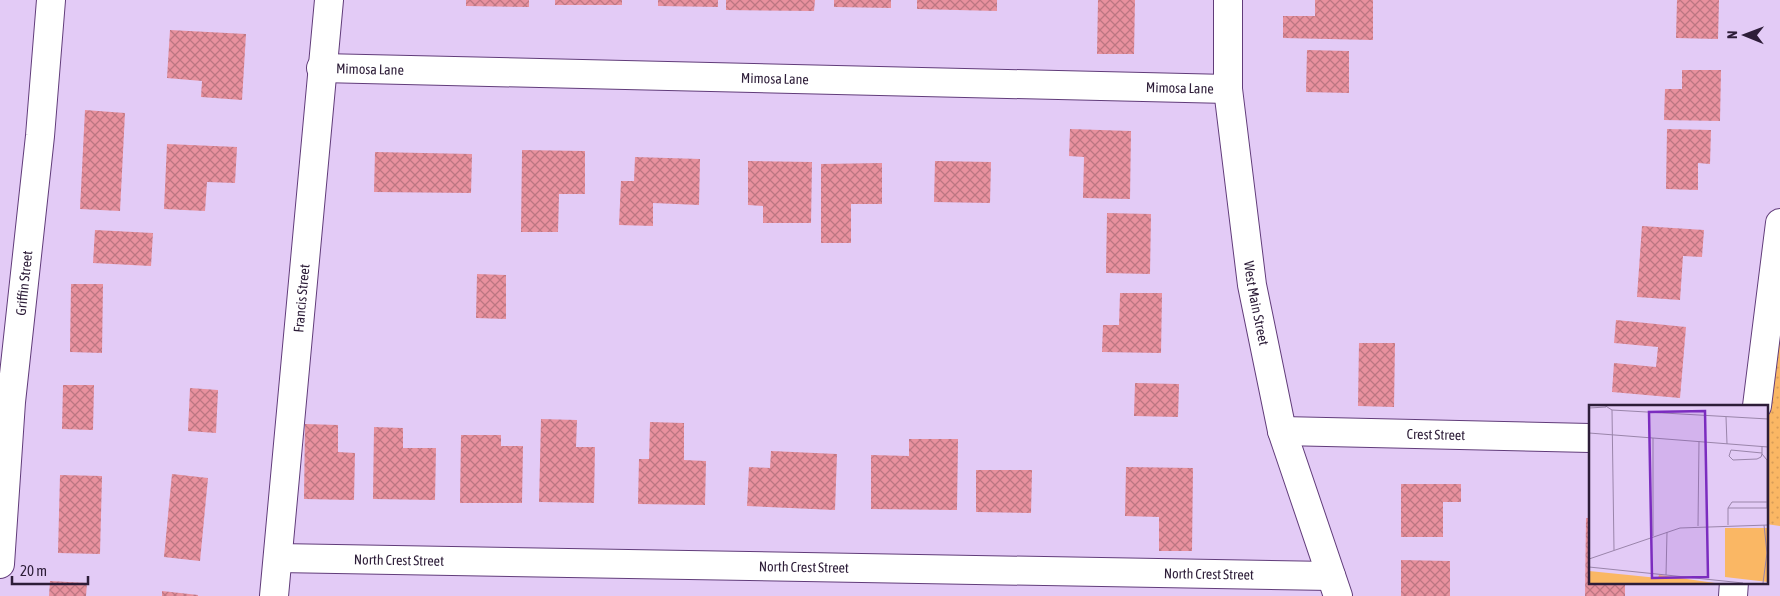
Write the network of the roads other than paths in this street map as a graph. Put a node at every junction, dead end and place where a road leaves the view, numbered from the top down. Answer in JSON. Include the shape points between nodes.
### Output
{"nodes":[{"id":1,"x":51,"y":0,"type":"edge"},
{"id":2,"x":329,"y":0,"type":"edge"},
{"id":3,"x":1228,"y":0,"type":"edge"},
{"id":4,"x":321,"y":68,"type":"junction"},
{"id":5,"x":1228,"y":89,"type":"junction"},
{"id":6,"x":1780,"y":223,"type":"edge"},
{"id":7,"x":1757,"y":405,"type":"edge"},
{"id":8,"x":1282,"y":431,"type":"junction"},
{"id":9,"x":1589,"y":438,"type":"edge"},
{"id":10,"x":278,"y":558,"type":"junction"},
{"id":11,"x":0,"y":564,"type":"edge"},
{"id":12,"x":1335,"y":586,"type":"edge"},
{"id":13,"x":274,"y":596,"type":"edge"}],
"edges":[{"from":1,"to":11,"type":"street","name":"Griffin Street","via":[[40,136],[11,402]]},
{"from":2,"to":4,"type":"street","name":"Francis Street"},
{"from":3,"to":5,"type":"street","name":"West Main Street"},
{"from":4,"to":5,"type":"street","name":"Mimosa Lane"},
{"from":4,"to":10,"type":"street","name":"Francis Street"},
{"from":5,"to":8,"type":"street","name":"West Main Street","via":[[1252,286]]},
{"from":6,"to":7,"type":"street"},
{"from":8,"to":9,"type":"street","name":"Crest Street"},
{"from":8,"to":12,"type":"street","name":"West Main Street"},
{"from":10,"to":12,"type":"street","name":"North Crest Street"},
{"from":10,"to":13,"type":"street","name":"Francis Street"}]}
